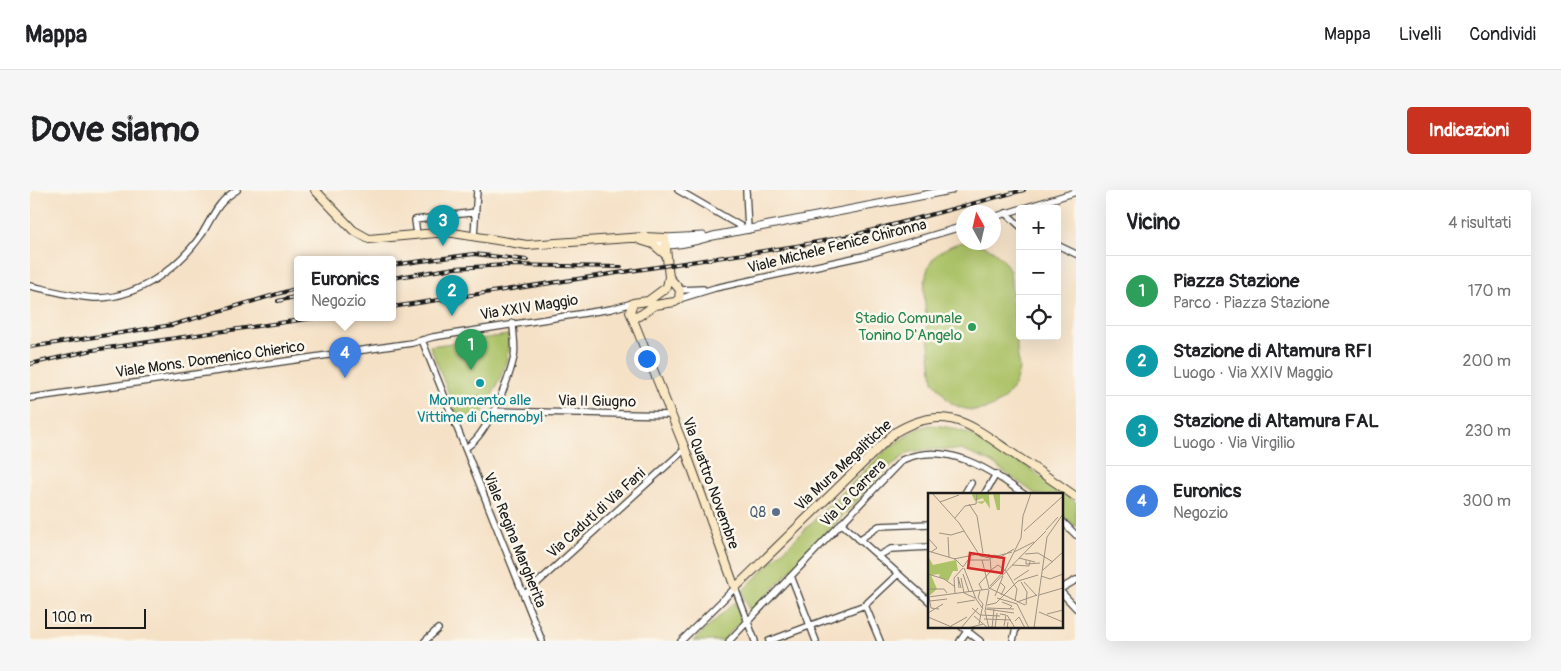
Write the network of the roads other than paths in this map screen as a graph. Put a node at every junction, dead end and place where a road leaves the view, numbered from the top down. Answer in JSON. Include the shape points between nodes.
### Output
{"nodes":[{"id":1,"x":237,"y":190,"type":"edge"},
{"id":2,"x":314,"y":190,"type":"edge"},
{"id":3,"x":477,"y":190,"type":"edge"},
{"id":4,"x":678,"y":190,"type":"edge"},
{"id":5,"x":746,"y":190,"type":"edge"},
{"id":6,"x":951,"y":190,"type":"edge"},
{"id":7,"x":1076,"y":192,"type":"edge"},
{"id":8,"x":923,"y":193,"type":"edge"},
{"id":9,"x":1033,"y":205,"type":"edge"},
{"id":10,"x":1016,"y":210,"type":"edge"},
{"id":11,"x":476,"y":212,"type":"junction"},
{"id":12,"x":1006,"y":213,"type":"junction"},
{"id":13,"x":1001,"y":215,"type":"edge"},
{"id":14,"x":1016,"y":222,"type":"edge"},
{"id":15,"x":956,"y":228,"type":"edge"},
{"id":16,"x":748,"y":230,"type":"junction"},
{"id":17,"x":417,"y":235,"type":"junction"},
{"id":18,"x":474,"y":236,"type":"junction"},
{"id":19,"x":624,"y":238,"type":"junction"},
{"id":20,"x":665,"y":242,"type":"junction"},
{"id":21,"x":653,"y":244,"type":"junction"},
{"id":22,"x":1061,"y":247,"type":"edge"},
{"id":23,"x":1076,"y":254,"type":"edge"},
{"id":24,"x":667,"y":256,"type":"junction"},
{"id":25,"x":30,"y":286,"type":"edge"},
{"id":26,"x":671,"y":288,"type":"junction"},
{"id":27,"x":715,"y":288,"type":"junction"},
{"id":28,"x":679,"y":299,"type":"junction"},
{"id":29,"x":669,"y":302,"type":"junction"},
{"id":30,"x":634,"y":308,"type":"junction"},
{"id":31,"x":643,"y":313,"type":"junction"},
{"id":32,"x":513,"y":322,"type":"junction"},
{"id":33,"x":641,"y":334,"type":"junction"},
{"id":34,"x":422,"y":340,"type":"junction"},
{"id":35,"x":30,"y":398,"type":"edge"},
{"id":36,"x":493,"y":411,"type":"junction"},
{"id":37,"x":671,"y":415,"type":"junction"},
{"id":38,"x":465,"y":448,"type":"junction"},
{"id":39,"x":685,"y":449,"type":"junction"},
{"id":40,"x":996,"y":474,"type":"junction"},
{"id":41,"x":971,"y":483,"type":"dead end"},
{"id":42,"x":965,"y":493,"type":"edge"},
{"id":43,"x":985,"y":493,"type":"edge"},
{"id":44,"x":1022,"y":493,"type":"edge"},
{"id":45,"x":1076,"y":497,"type":"edge"},
{"id":46,"x":841,"y":523,"type":"junction"},
{"id":47,"x":1064,"y":523,"type":"edge"},
{"id":48,"x":928,"y":524,"type":"edge"},
{"id":49,"x":1076,"y":535,"type":"edge"},
{"id":50,"x":859,"y":540,"type":"junction"},
{"id":51,"x":928,"y":548,"type":"edge"},
{"id":52,"x":878,"y":556,"type":"junction"},
{"id":53,"x":898,"y":574,"type":"junction"},
{"id":54,"x":791,"y":576,"type":"junction"},
{"id":55,"x":1076,"y":580,"type":"edge"},
{"id":56,"x":1064,"y":587,"type":"edge"},
{"id":57,"x":735,"y":588,"type":"junction"},
{"id":58,"x":524,"y":595,"type":"junction"},
{"id":59,"x":1064,"y":595,"type":"edge"},
{"id":60,"x":928,"y":599,"type":"edge"},
{"id":61,"x":865,"y":605,"type":"junction"},
{"id":62,"x":1076,"y":608,"type":"edge"},
{"id":63,"x":747,"y":622,"type":"junction"},
{"id":64,"x":810,"y":626,"type":"junction"},
{"id":65,"x":1016,"y":628,"type":"edge"},
{"id":66,"x":438,"y":629,"type":"dead end"},
{"id":67,"x":967,"y":629,"type":"edge"},
{"id":68,"x":425,"y":641,"type":"edge"},
{"id":69,"x":542,"y":641,"type":"edge"},
{"id":70,"x":681,"y":641,"type":"edge"},
{"id":71,"x":729,"y":641,"type":"edge"},
{"id":72,"x":755,"y":641,"type":"edge"},
{"id":73,"x":769,"y":641,"type":"edge"},
{"id":74,"x":816,"y":641,"type":"edge"},
{"id":75,"x":880,"y":641,"type":"edge"},
{"id":76,"x":960,"y":641,"type":"edge"},
{"id":77,"x":980,"y":641,"type":"edge"},
{"id":78,"x":1013,"y":641,"type":"edge"}],
"edges":[{"from":1,"to":25,"type":"street","via":[[217,206],[202,234],[183,256],[162,275],[139,288],[97,298]]},
{"from":2,"to":17,"type":"main road","via":[[359,236]]},
{"from":3,"to":11,"type":"street"},
{"from":4,"to":16,"type":"street"},
{"from":5,"to":16,"type":"street"},
{"from":6,"to":8,"type":"street"},
{"from":7,"to":9,"type":"street"},
{"from":8,"to":16,"type":"street"},
{"from":10,"to":12,"type":"street"},
{"from":11,"to":17,"type":"street","via":[[414,220]]},
{"from":11,"to":18,"type":"street"},
{"from":12,"to":13,"type":"street"},
{"from":12,"to":14,"type":"street"},
{"from":15,"to":27,"type":"street","name":"Viale Michele Fenice Chironna","via":[[862,256]]},
{"from":16,"to":20,"type":"street","via":[[690,243]]},
{"from":17,"to":18,"type":"main road","via":[[447,232]]},
{"from":18,"to":19,"type":"main road","via":[[527,245]]},
{"from":19,"to":20,"type":"main road"},
{"from":19,"to":21,"type":"main road"},
{"from":20,"to":21,"type":"street"},
{"from":20,"to":24,"type":"main road"},
{"from":21,"to":24,"type":"main road"},
{"from":22,"to":23,"type":"street"},
{"from":24,"to":26,"type":"main road"},
{"from":26,"to":27,"type":"street"},
{"from":26,"to":28,"type":"main road"},
{"from":26,"to":29,"type":"main road","via":[[664,297]]},
{"from":26,"to":30,"type":"main road"},
{"from":27,"to":28,"type":"street"},
{"from":28,"to":29,"type":"main road"},
{"from":29,"to":31,"type":"main road"},
{"from":30,"to":31,"type":"main road","via":[[644,307]]},
{"from":30,"to":32,"type":"street","name":"Via XXIV Maggio"},
{"from":30,"to":33,"type":"main road","name":"Via Quattro Novembre"},
{"from":31,"to":33,"type":"main road","name":"Via Quattro Novembre"},
{"from":32,"to":34,"type":"street","name":"Via XXIV Maggio"},
{"from":32,"to":36,"type":"street","via":[[514,357]]},
{"from":33,"to":37,"type":"main road","name":"Via Quattro Novembre"},
{"from":34,"to":35,"type":"street","name":"Viale Mons. Domenico Chierico"},
{"from":34,"to":38,"type":"street","name":"Viale Regina Margherita"},
{"from":36,"to":37,"type":"street","name":"Via II Giugno"},
{"from":36,"to":38,"type":"street","via":[[474,442]]},
{"from":37,"to":39,"type":"main road","name":"Via Quattro Novembre"},
{"from":38,"to":58,"type":"street","name":"Viale Regina Margherita"},
{"from":39,"to":57,"type":"main road","name":"Via Quattro Novembre"},
{"from":39,"to":58,"type":"street","name":"Via Caduti di Via Fani"},
{"from":40,"to":43,"type":"street"},
{"from":40,"to":44,"type":"street","name":"Via La Carrera"},
{"from":40,"to":46,"type":"street","name":"Via La Carrera","via":[[969,460],[952,456],[908,457]]},
{"from":41,"to":42,"type":"street"},
{"from":45,"to":57,"type":"main road","name":"Via Mura Megalitiche","via":[[973,426],[950,418],[926,418],[894,433]]},
{"from":46,"to":50,"type":"street"},
{"from":46,"to":54,"type":"street","name":"Via La Carrera"},
{"from":47,"to":49,"type":"street"},
{"from":48,"to":50,"type":"street","via":[[879,526]]},
{"from":50,"to":52,"type":"street"},
{"from":51,"to":52,"type":"street","via":[[891,549]]},
{"from":52,"to":53,"type":"street"},
{"from":53,"to":60,"type":"street"},
{"from":53,"to":61,"type":"street"},
{"from":54,"to":63,"type":"street","name":"Via La Carrera"},
{"from":54,"to":64,"type":"street"},
{"from":55,"to":56,"type":"street"},
{"from":57,"to":63,"type":"street","name":"Via Quattro Novembre"},
{"from":57,"to":70,"type":"street","name":"Via Mura Megalitiche"},
{"from":58,"to":69,"type":"street","name":"Viale Regina Margherita"},
{"from":59,"to":62,"type":"street"},
{"from":61,"to":64,"type":"street"},
{"from":61,"to":75,"type":"street"},
{"from":63,"to":71,"type":"street","name":"Via La Carrera"},
{"from":63,"to":72,"type":"street","name":"Via Quattro Novembre"},
{"from":64,"to":73,"type":"street"},
{"from":64,"to":74,"type":"street"},
{"from":65,"to":78,"type":"street"},
{"from":66,"to":68,"type":"street"},
{"from":67,"to":76,"type":"street"},
{"from":67,"to":77,"type":"street"}]}
